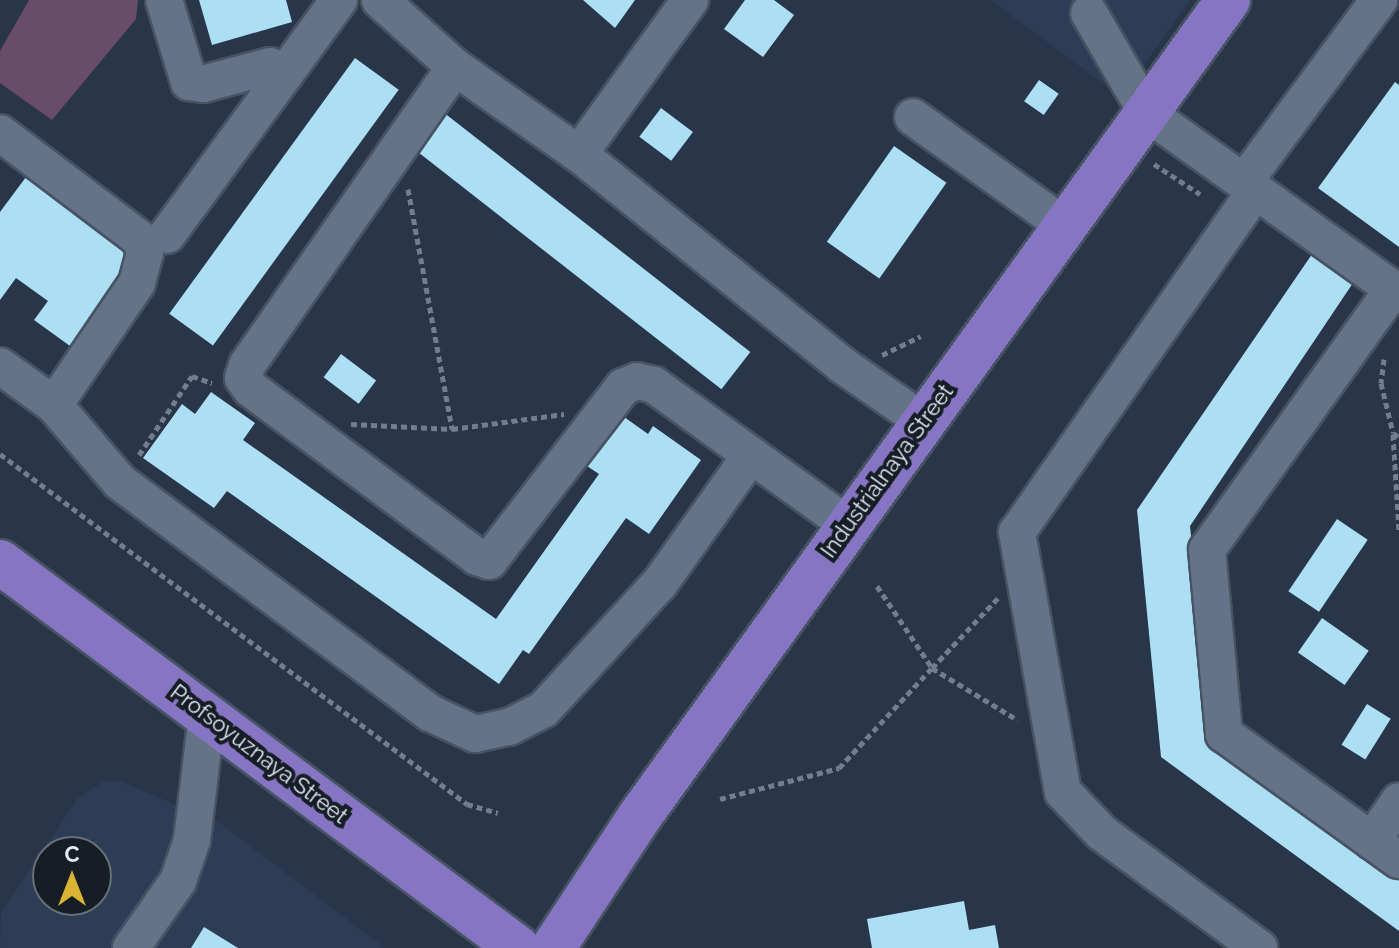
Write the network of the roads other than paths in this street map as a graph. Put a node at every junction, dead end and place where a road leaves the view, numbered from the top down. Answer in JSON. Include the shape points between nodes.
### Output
{"nodes":[{"id":1,"x":164,"y":0,"type":"edge"},
{"id":2,"x":339,"y":0,"type":"edge"},
{"id":3,"x":380,"y":0,"type":"edge"},
{"id":4,"x":690,"y":0,"type":"edge"},
{"id":5,"x":1228,"y":0,"type":"edge"},
{"id":6,"x":1379,"y":0,"type":"edge"},
{"id":7,"x":1089,"y":13,"type":"dead end"},
{"id":8,"x":455,"y":67,"type":"junction"},
{"id":9,"x":284,"y":75,"type":"junction"},
{"id":10,"x":1147,"y":113,"type":"junction"},
{"id":11,"x":913,"y":117,"type":"dead end"},
{"id":12,"x":0,"y":133,"type":"edge"},
{"id":13,"x":579,"y":154,"type":"junction"},
{"id":14,"x":1245,"y":196,"type":"junction"},
{"id":15,"x":1065,"y":226,"type":"junction"},
{"id":16,"x":167,"y":235,"type":"dead end"},
{"id":17,"x":0,"y":366,"type":"edge"},
{"id":18,"x":54,"y":405,"type":"junction"},
{"id":19,"x":923,"y":421,"type":"junction"},
{"id":20,"x":751,"y":455,"type":"junction"},
{"id":21,"x":848,"y":525,"type":"junction"},
{"id":22,"x":0,"y":562,"type":"edge"},
{"id":23,"x":207,"y":714,"type":"junction"},
{"id":24,"x":1399,"y":801,"type":"edge"},
{"id":25,"x":1385,"y":851,"type":"edge"},
{"id":26,"x":131,"y":948,"type":"edge"},
{"id":27,"x":518,"y":948,"type":"edge"},
{"id":28,"x":553,"y":948,"type":"edge"},
{"id":29,"x":1259,"y":948,"type":"edge"}],
"edges":[{"from":1,"to":9,"type":"street","via":[[189,82],[203,84],[270,66]]},
{"from":2,"to":9,"type":"street"},
{"from":3,"to":8,"type":"street"},
{"from":4,"to":13,"type":"street"},
{"from":5,"to":10,"type":"highway","name":"Industrialnaya Street"},
{"from":6,"to":14,"type":"street"},
{"from":7,"to":10,"type":"street"},
{"from":8,"to":13,"type":"street"},
{"from":8,"to":20,"type":"street","via":[[247,365],[243,378],[251,389],[489,561],[623,387],[637,381],[654,385]]},
{"from":9,"to":16,"type":"street"},
{"from":10,"to":14,"type":"street"},
{"from":10,"to":15,"type":"highway","name":"Industrialnaya Street"},
{"from":11,"to":15,"type":"street"},
{"from":12,"to":18,"type":"street","via":[[140,239],[145,253],[137,283]]},
{"from":13,"to":19,"type":"street","via":[[842,365]]},
{"from":14,"to":25,"type":"street","via":[[1393,289],[1207,550],[1224,734]]},
{"from":14,"to":29,"type":"street","via":[[1017,532],[1063,792],[1102,833]]},
{"from":15,"to":19,"type":"highway","name":"Industrialnaya Street"},
{"from":17,"to":18,"type":"street"},
{"from":18,"to":20,"type":"street","via":[[120,482],[430,713],[475,734],[509,727],[544,709],[660,583]]},
{"from":19,"to":21,"type":"highway","name":"Industrialnaya Street"},
{"from":20,"to":21,"type":"street"},
{"from":21,"to":28,"type":"highway","name":"Industrialnaya Street"},
{"from":22,"to":23,"type":"highway","name":"Profsoyuznaya Street"},
{"from":23,"to":26,"type":"street","via":[[192,840],[178,881]]},
{"from":23,"to":27,"type":"highway","name":"Profsoyuznaya Street"},
{"from":24,"to":25,"type":"street"}]}
